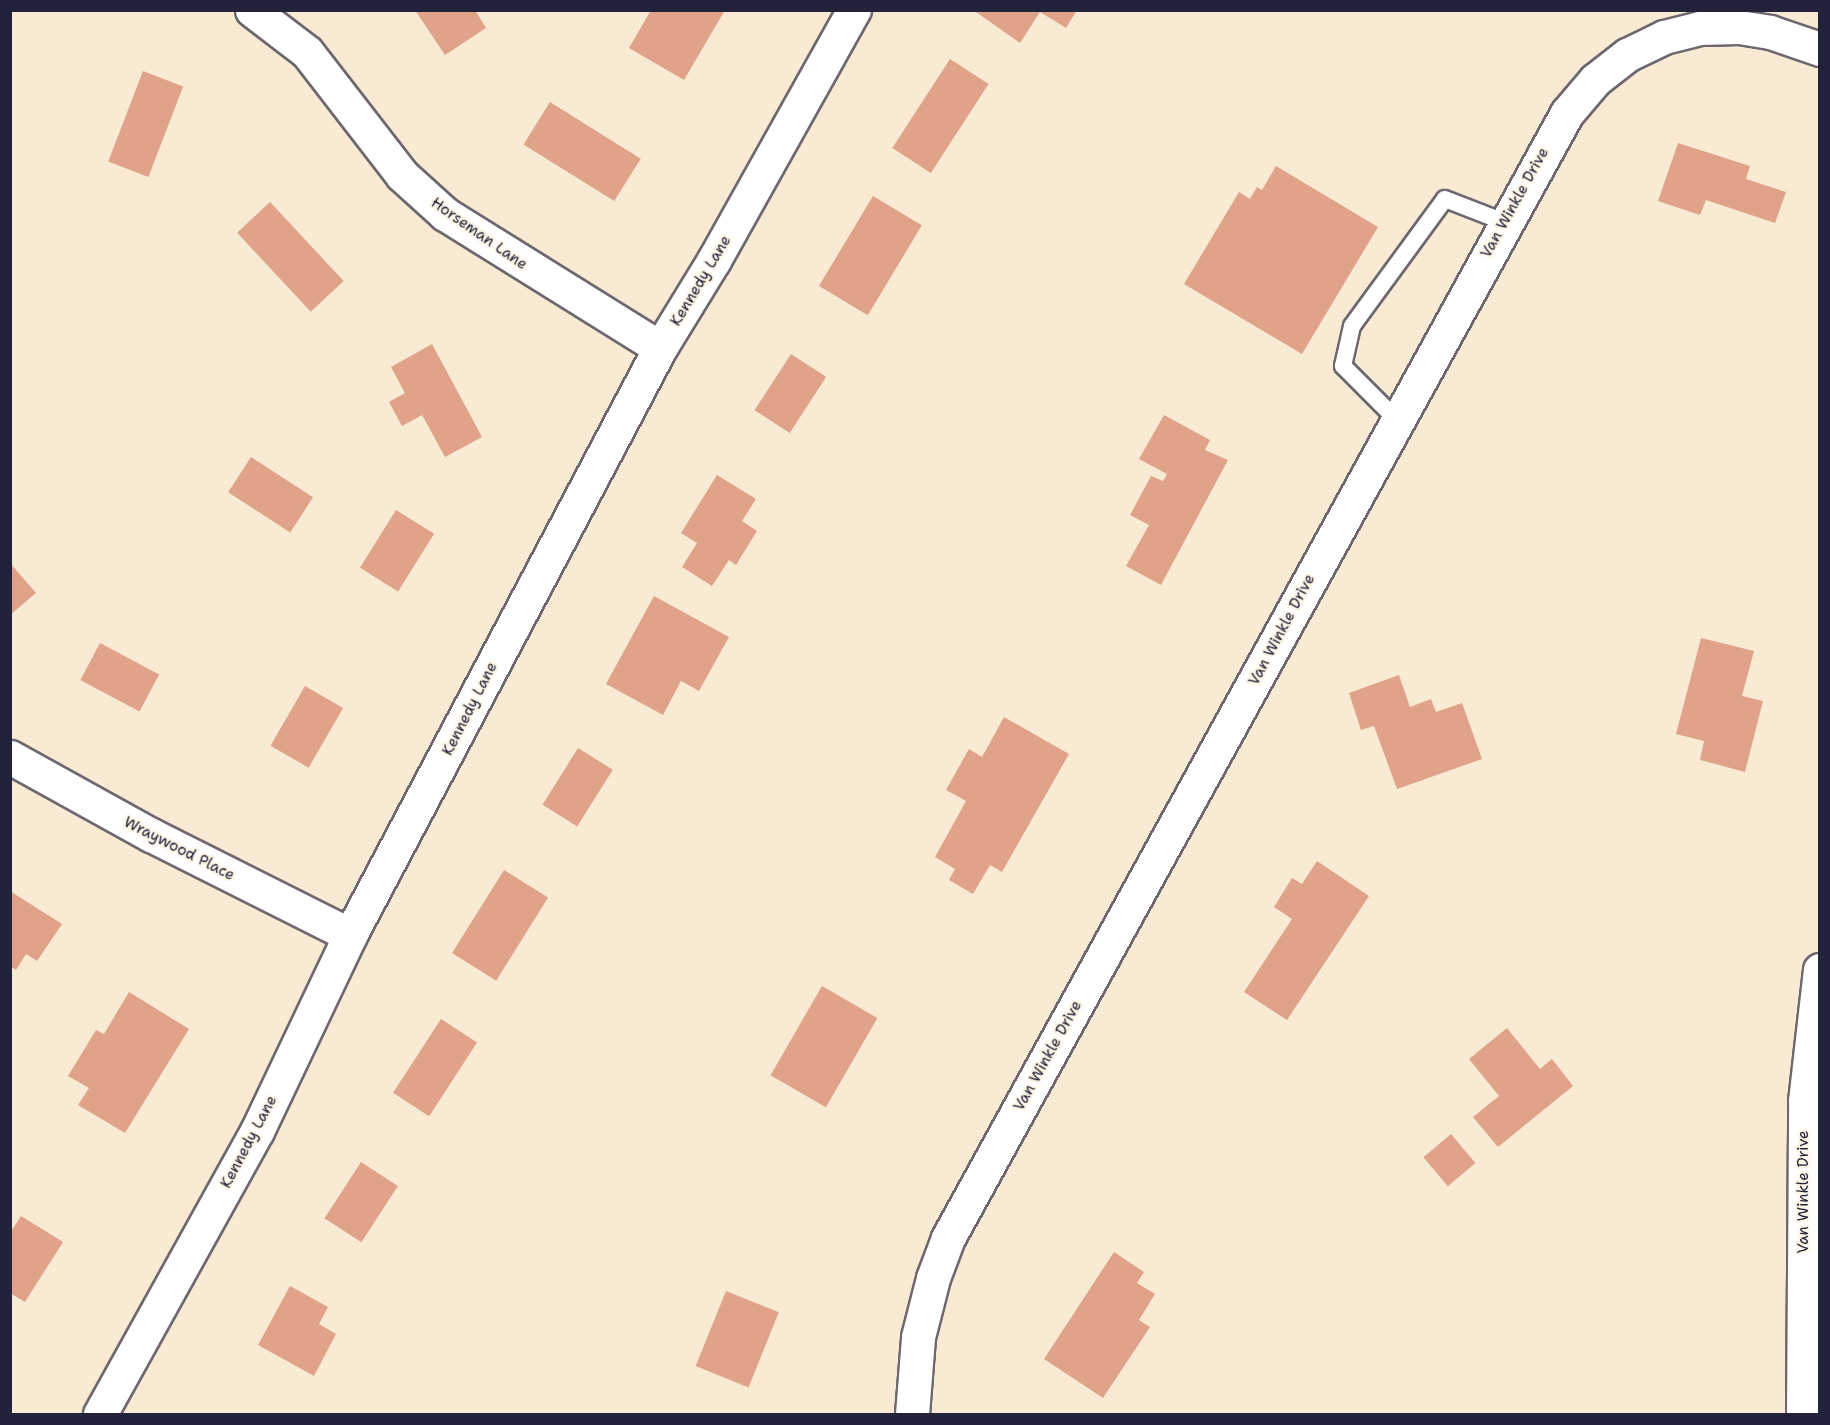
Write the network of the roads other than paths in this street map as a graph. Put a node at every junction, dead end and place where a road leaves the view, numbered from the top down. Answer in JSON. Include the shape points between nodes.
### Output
{"nodes":[{"id":1,"x":252,"y":10,"type":"edge"},
{"id":2,"x":854,"y":10,"type":"edge"},
{"id":3,"x":1820,"y":50,"type":"edge"},
{"id":4,"x":1504,"y":222,"type":"junction"},
{"id":5,"x":660,"y":348,"type":"junction"},
{"id":6,"x":1396,"y":419,"type":"junction"},
{"id":7,"x":10,"y":758,"type":"edge"},
{"id":8,"x":350,"y":935,"type":"junction"},
{"id":9,"x":1820,"y":970,"type":"edge"},
{"id":10,"x":100,"y":1414,"type":"edge"},
{"id":11,"x":912,"y":1414,"type":"edge"},
{"id":12,"x":1803,"y":1414,"type":"edge"}],
"edges":[{"from":1,"to":5,"type":"street","name":"Horseman Lane","via":[[307,52],[402,175],[445,214]]},
{"from":2,"to":5,"type":"street","name":"Kennedy Lane","via":[[714,261]]},
{"from":3,"to":4,"type":"street","name":"Van Winkle Drive","via":[[1770,32],[1739,27],[1681,33],[1627,55],[1595,80],[1567,113]]},
{"from":4,"to":6,"type":"street","name":"Van Winkle Drive"},
{"from":4,"to":6,"type":"lane","via":[[1445,199],[1352,326],[1343,366]]},
{"from":5,"to":8,"type":"street","name":"Kennedy Lane"},
{"from":6,"to":11,"type":"street","name":"Van Winkle Drive","via":[[948,1238],[918,1337]]},
{"from":7,"to":8,"type":"street","name":"Wraywood Place","via":[[151,836]]},
{"from":8,"to":10,"type":"street","name":"Kennedy Lane","via":[[257,1131]]},
{"from":9,"to":12,"type":"street","name":"Van Winkle Drive","via":[[1805,1101]]}]}
